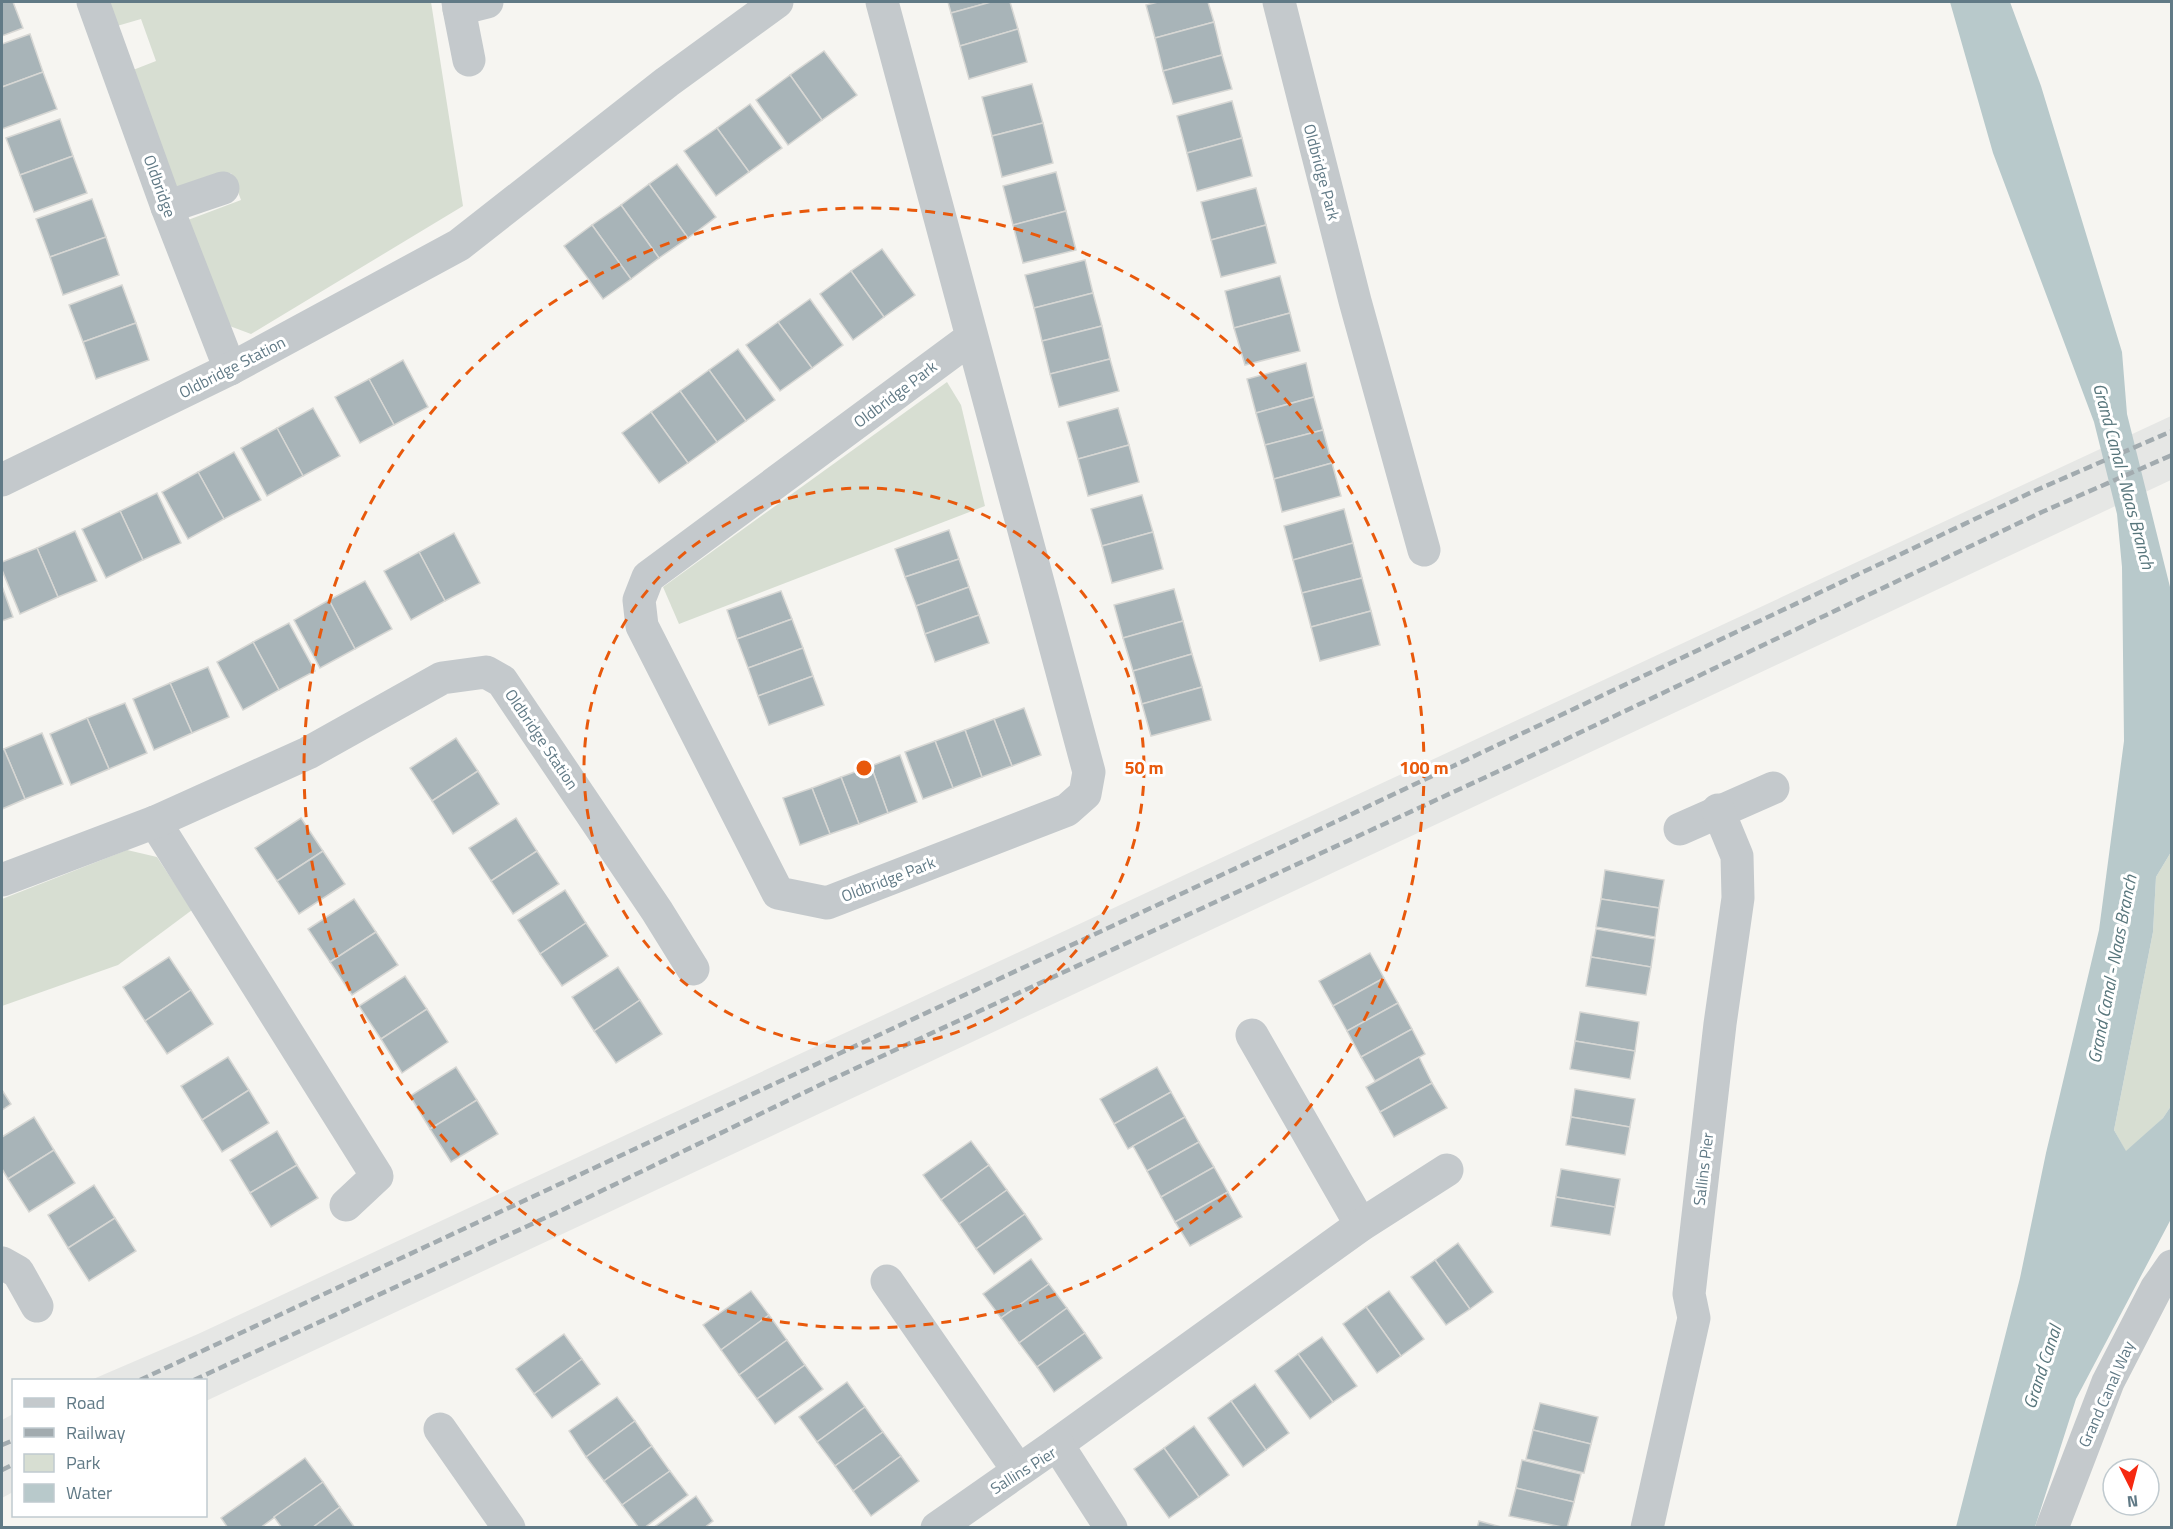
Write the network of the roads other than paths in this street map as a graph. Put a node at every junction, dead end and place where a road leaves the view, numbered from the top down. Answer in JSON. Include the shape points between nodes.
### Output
{"nodes":[{"id":1,"x":93,"y":2,"type":"edge"},
{"id":2,"x":777,"y":2,"type":"edge"},
{"id":3,"x":882,"y":2,"type":"edge"},
{"id":4,"x":1280,"y":2,"type":"edge"},
{"id":5,"x":468,"y":4,"type":"edge"},
{"id":6,"x":469,"y":60,"type":"dead end"},
{"id":7,"x":223,"y":188,"type":"dead end"},
{"id":8,"x":167,"y":207,"type":"junction"},
{"id":9,"x":971,"y":338,"type":"junction"},
{"id":10,"x":230,"y":369,"type":"junction"},
{"id":11,"x":2,"y":480,"type":"edge"},
{"id":12,"x":1424,"y":550,"type":"dead end"},
{"id":13,"x":1773,"y":788,"type":"dead end"},
{"id":14,"x":1718,"y":810,"type":"junction"},
{"id":15,"x":155,"y":822,"type":"junction"},
{"id":16,"x":1680,"y":829,"type":"dead end"},
{"id":17,"x":2,"y":880,"type":"edge"},
{"id":18,"x":693,"y":969,"type":"dead end"},
{"id":19,"x":1252,"y":1035,"type":"dead end"},
{"id":20,"x":1447,"y":1170,"type":"dead end"},
{"id":21,"x":346,"y":1205,"type":"dead end"},
{"id":22,"x":1361,"y":1225,"type":"junction"},
{"id":23,"x":2,"y":1263,"type":"edge"},
{"id":24,"x":2172,"y":1266,"type":"edge"},
{"id":25,"x":887,"y":1281,"type":"dead end"},
{"id":26,"x":37,"y":1305,"type":"dead end"},
{"id":27,"x":440,"y":1429,"type":"dead end"},
{"id":28,"x":1057,"y":1444,"type":"junction"},
{"id":29,"x":1018,"y":1470,"type":"junction"},
{"id":30,"x":509,"y":1527,"type":"edge"},
{"id":31,"x":937,"y":1527,"type":"edge"},
{"id":32,"x":1111,"y":1527,"type":"edge"},
{"id":33,"x":1647,"y":1527,"type":"edge"},
{"id":34,"x":2052,"y":1527,"type":"edge"}],
"edges":[{"from":1,"to":8,"type":"street","name":"Oldbridge"},
{"from":2,"to":10,"type":"street","name":"Oldbridge Station","via":[[667,82],[459,245]]},
{"from":3,"to":9,"type":"street","name":"Oldbridge Park"},
{"from":4,"to":12,"type":"street","name":"Oldbridge Park","via":[[1352,290]]},
{"from":5,"to":6,"type":"street"},
{"from":7,"to":8,"type":"street"},
{"from":8,"to":10,"type":"street","name":"Oldbridge"},
{"from":9,"to":9,"type":"street","name":"Oldbridge Park","via":[[648,577],[639,600],[642,626],[778,893],[827,903],[1067,810],[1085,794],[1089,772]]},
{"from":10,"to":11,"type":"street","name":"Oldbridge Station"},
{"from":13,"to":14,"type":"street"},
{"from":14,"to":16,"type":"street"},
{"from":14,"to":33,"type":"street","name":"Sallins Pier","via":[[1737,856],[1738,898],[1689,1294],[1694,1318]]},
{"from":15,"to":17,"type":"street","name":"Oldbridge Station"},
{"from":15,"to":18,"type":"street","name":"Oldbridge Station","via":[[308,753],[442,678],[486,672],[502,681]]},
{"from":15,"to":21,"type":"street","via":[[377,1176]]},
{"from":19,"to":22,"type":"street"},
{"from":20,"to":22,"type":"street"},
{"from":22,"to":28,"type":"street"},
{"from":23,"to":26,"type":"street","via":[[18,1272]]},
{"from":24,"to":34,"type":"street","name":"Grand Canal Way","via":[[2108,1382]]},
{"from":25,"to":29,"type":"street"},
{"from":27,"to":30,"type":"street"},
{"from":28,"to":29,"type":"street","name":"Sallins Pier"},
{"from":28,"to":32,"type":"street","name":"Sallins Pier"},
{"from":29,"to":31,"type":"street","name":"Sallins Pier"}]}
